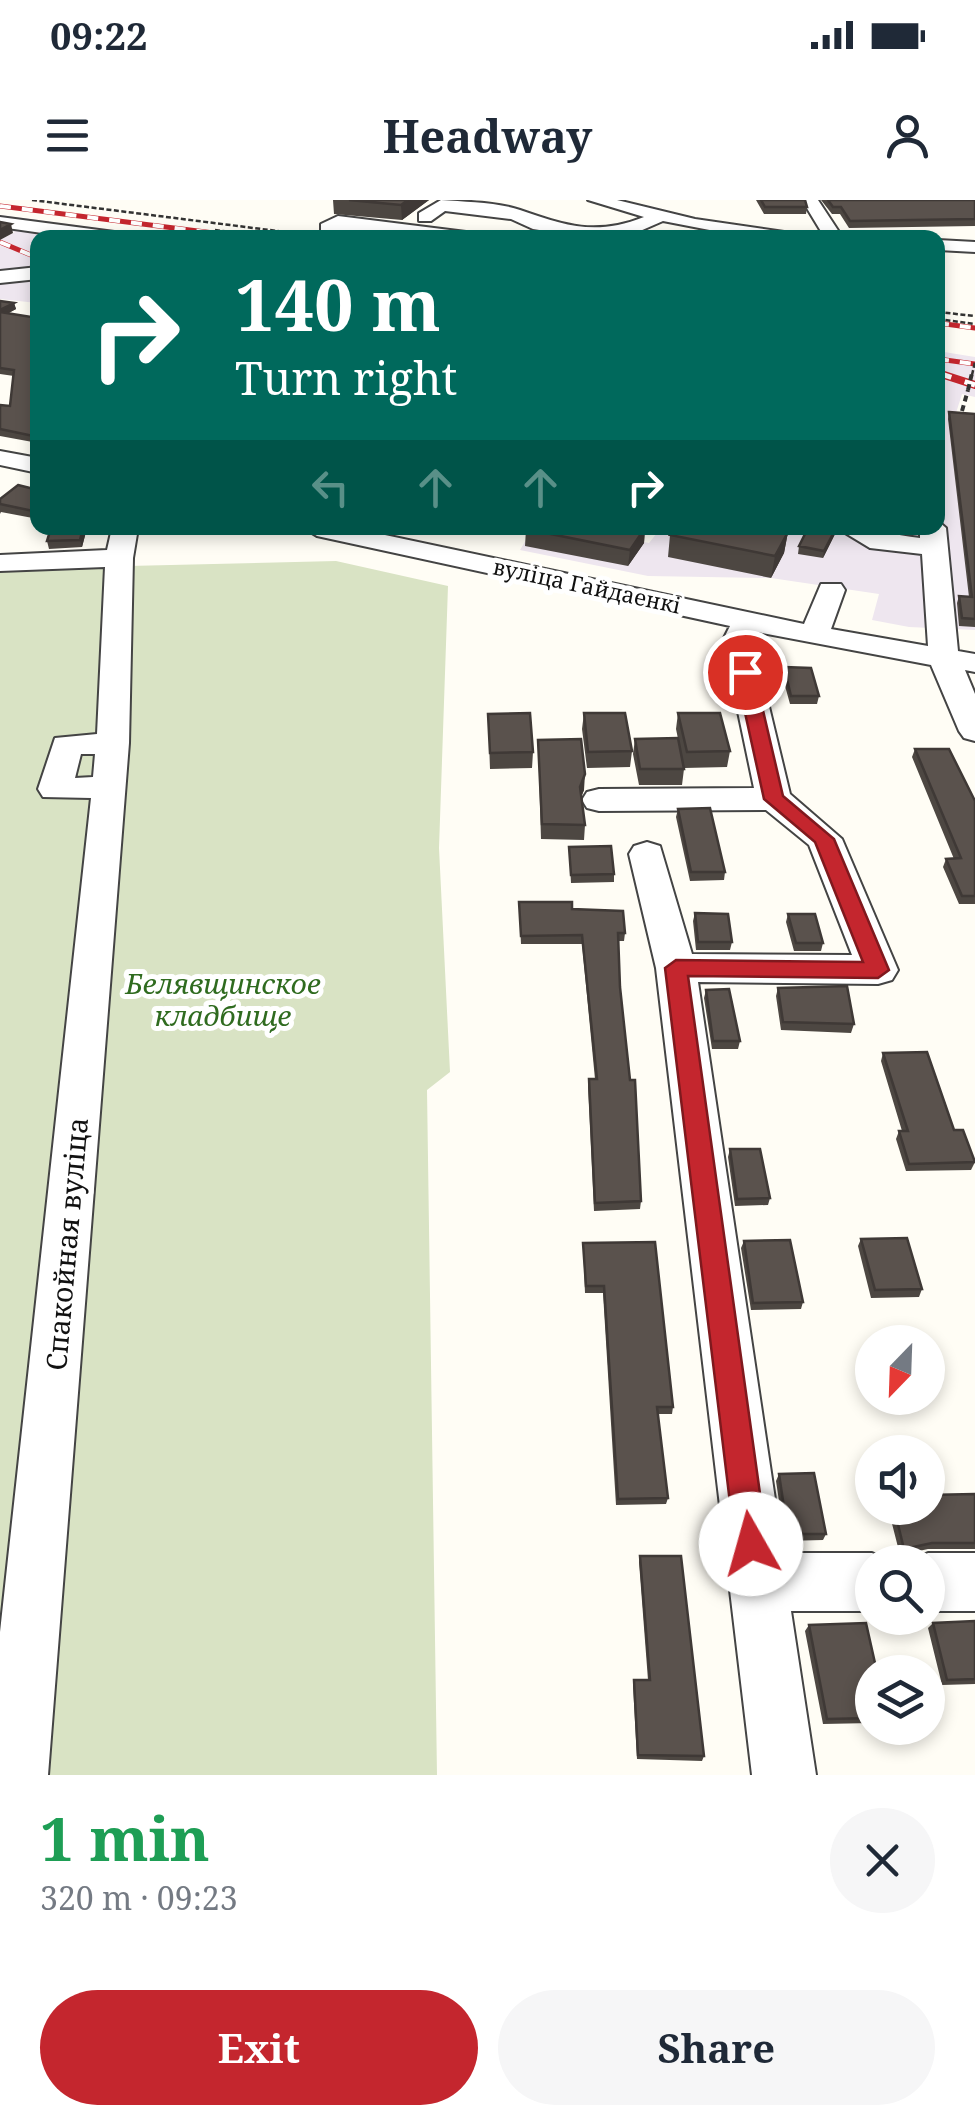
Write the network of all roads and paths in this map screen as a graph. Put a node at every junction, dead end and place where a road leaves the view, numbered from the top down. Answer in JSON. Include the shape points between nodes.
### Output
{"nodes":[{"id":1,"x":32,"y":200,"type":"edge"},
{"id":2,"x":532,"y":200,"type":"edge"},
{"id":3,"x":596,"y":200,"type":"edge"},
{"id":4,"x":810,"y":200,"type":"edge"},
{"id":5,"x":642,"y":205,"type":"edge"},
{"id":6,"x":430,"y":208,"type":"dead end"},
{"id":7,"x":515,"y":214,"type":"junction"},
{"id":8,"x":736,"y":214,"type":"dead end"},
{"id":9,"x":661,"y":216,"type":"junction"},
{"id":10,"x":0,"y":222,"type":"edge"},
{"id":11,"x":714,"y":228,"type":"junction"},
{"id":12,"x":61,"y":230,"type":"edge"},
{"id":13,"x":264,"y":230,"type":"edge"},
{"id":14,"x":494,"y":230,"type":"edge"},
{"id":15,"x":574,"y":230,"type":"edge"},
{"id":16,"x":626,"y":230,"type":"edge"},
{"id":17,"x":729,"y":230,"type":"edge"},
{"id":18,"x":829,"y":230,"type":"edge"},
{"id":19,"x":945,"y":246,"type":"edge"},
{"id":20,"x":975,"y":248,"type":"edge"},
{"id":21,"x":30,"y":274,"type":"edge"},
{"id":22,"x":0,"y":277,"type":"edge"},
{"id":23,"x":945,"y":313,"type":"edge"},
{"id":24,"x":975,"y":316,"type":"edge"},
{"id":25,"x":945,"y":321,"type":"edge"},
{"id":26,"x":975,"y":324,"type":"edge"},
{"id":27,"x":975,"y":362,"type":"edge"},
{"id":28,"x":962,"y":411,"type":"edge"},
{"id":29,"x":0,"y":458,"type":"edge"},
{"id":30,"x":30,"y":464,"type":"edge"},
{"id":31,"x":351,"y":535,"type":"edge"},
{"id":32,"x":440,"y":535,"type":"edge"},
{"id":33,"x":865,"y":535,"type":"edge"},
{"id":34,"x":932,"y":537,"type":"edge"},
{"id":35,"x":121,"y":551,"type":"edge"},
{"id":36,"x":425,"y":551,"type":"junction"},
{"id":37,"x":0,"y":563,"type":"edge"},
{"id":38,"x":830,"y":590,"type":"dead end"},
{"id":39,"x":748,"y":620,"type":"junction"},
{"id":40,"x":814,"y":634,"type":"junction"},
{"id":41,"x":960,"y":661,"type":"edge"},
{"id":42,"x":975,"y":731,"type":"edge"},
{"id":43,"x":774,"y":799,"type":"junction"},
{"id":44,"x":599,"y":800,"type":"dead end"},
{"id":45,"x":647,"y":854,"type":"dead end"},
{"id":46,"x":676,"y":968,"type":"junction"},
{"id":47,"x":756,"y":1582,"type":"junction"},
{"id":48,"x":855,"y":1582,"type":"edge"},
{"id":49,"x":945,"y":1582,"type":"edge"},
{"id":50,"x":975,"y":1582,"type":"edge"},
{"id":51,"x":12,"y":1702,"type":"edge"},
{"id":52,"x":16,"y":1775,"type":"edge"},
{"id":53,"x":784,"y":1775,"type":"edge"}],
"edges":[{"from":1,"to":13,"type":"path"},
{"from":2,"to":7,"type":"street"},
{"from":3,"to":5,"type":"street"},
{"from":4,"to":18,"type":"street"},
{"from":5,"to":9,"type":"street"},
{"from":6,"to":7,"type":"street"},
{"from":7,"to":14,"type":"street"},
{"from":7,"to":15,"type":"street"},
{"from":8,"to":11,"type":"street"},
{"from":9,"to":11,"type":"street"},
{"from":9,"to":16,"type":"street"},
{"from":10,"to":12,"type":"street"},
{"from":11,"to":17,"type":"street"},
{"from":19,"to":20,"type":"street"},
{"from":21,"to":22,"type":"street"},
{"from":23,"to":24,"type":"path"},
{"from":25,"to":26,"type":"path"},
{"from":27,"to":28,"type":"path","bridge":true},
{"from":29,"to":30,"type":"street"},
{"from":31,"to":36,"type":"street","name":"вуліца Гайдаенкі"},
{"from":32,"to":36,"type":"street"},
{"from":33,"to":34,"type":"street","via":[[880,542]]},
{"from":34,"to":41,"type":"street"},
{"from":35,"to":37,"type":"street"},
{"from":35,"to":51,"type":"street","name":"Спакойная вуліца","via":[[111,765]]},
{"from":36,"to":39,"type":"street","name":"вуліца Гайдаенкі"},
{"from":38,"to":40,"type":"street"},
{"from":39,"to":40,"type":"street","name":"вуліца Гайдаенкі"},
{"from":39,"to":43,"type":"street","via":[[738,640]]},
{"from":40,"to":41,"type":"street","name":"вуліца Гайдаенкі"},
{"from":41,"to":42,"type":"street"},
{"from":43,"to":44,"type":"street"},
{"from":43,"to":46,"type":"street","via":[[824,839],[878,970]]},
{"from":45,"to":46,"type":"street"},
{"from":46,"to":47,"type":"street"},
{"from":47,"to":48,"type":"street"},
{"from":47,"to":53,"type":"street"},
{"from":49,"to":50,"type":"street"},
{"from":51,"to":52,"type":"street","name":"Спакойная вуліца"}]}
